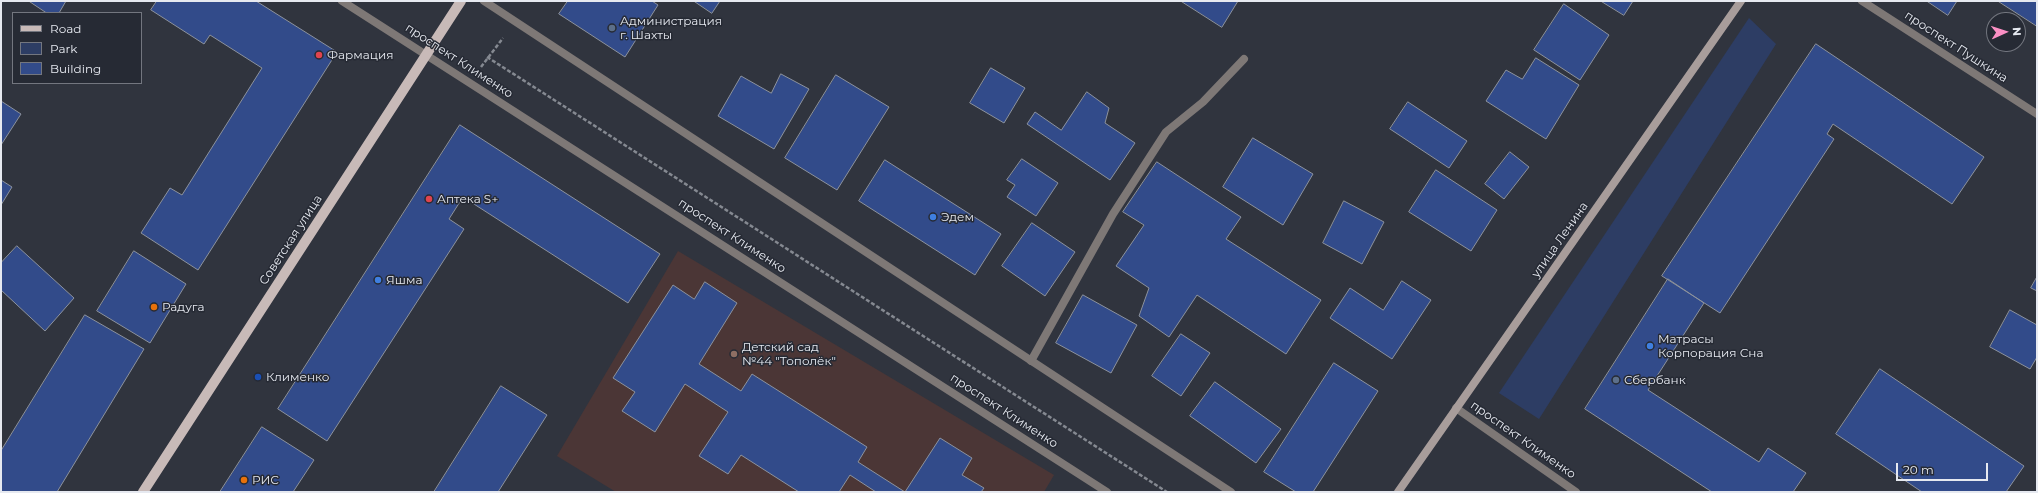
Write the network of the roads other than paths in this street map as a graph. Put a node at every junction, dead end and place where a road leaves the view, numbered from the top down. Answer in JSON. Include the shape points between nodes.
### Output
{"nodes":[{"id":1,"x":342,"y":1,"type":"edge"},
{"id":2,"x":461,"y":1,"type":"edge"},
{"id":3,"x":484,"y":1,"type":"edge"},
{"id":4,"x":1741,"y":1,"type":"edge"},
{"id":5,"x":1862,"y":1,"type":"edge"},
{"id":6,"x":427,"y":54,"type":"junction"},
{"id":7,"x":1244,"y":59,"type":"dead end"},
{"id":8,"x":2037,"y":114,"type":"edge"},
{"id":9,"x":1031,"y":361,"type":"junction"},
{"id":10,"x":1456,"y":408,"type":"junction"},
{"id":11,"x":143,"y":492,"type":"edge"},
{"id":12,"x":1107,"y":492,"type":"edge"},
{"id":13,"x":1231,"y":492,"type":"edge"},
{"id":14,"x":1398,"y":492,"type":"edge"},
{"id":15,"x":1576,"y":492,"type":"edge"}],
"edges":[{"from":1,"to":6,"type":"street","name":"проспект Клименко"},
{"from":2,"to":6,"type":"main road","name":"Советская улица"},
{"from":3,"to":9,"type":"street"},
{"from":4,"to":10,"type":"main road","name":"улица Ленина"},
{"from":5,"to":8,"type":"street","name":"проспект Пушкина"},
{"from":6,"to":11,"type":"main road","name":"Советская улица"},
{"from":6,"to":12,"type":"street","name":"проспект Клименко"},
{"from":7,"to":9,"type":"street","via":[[1203,102],[1166,132],[1113,214]]},
{"from":9,"to":13,"type":"street"},
{"from":10,"to":14,"type":"main road","name":"улица Ленина"},
{"from":10,"to":15,"type":"street","name":"проспект Клименко"}]}
